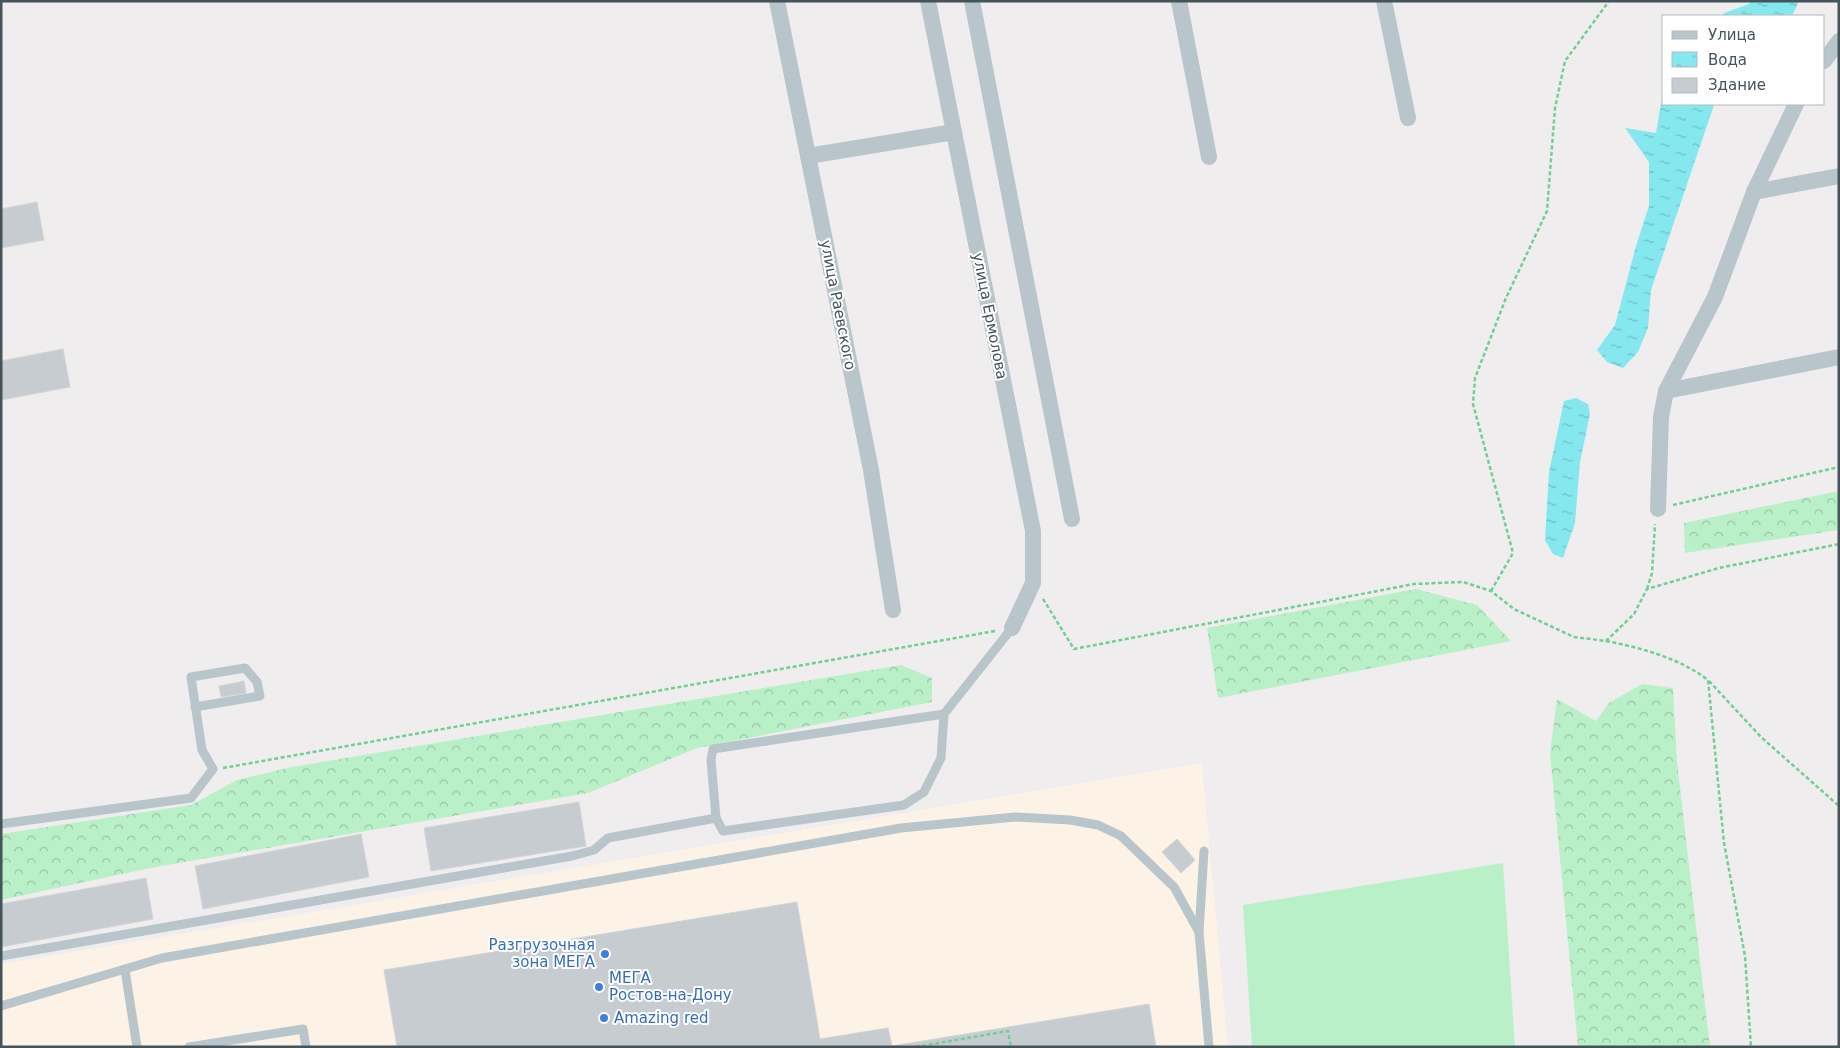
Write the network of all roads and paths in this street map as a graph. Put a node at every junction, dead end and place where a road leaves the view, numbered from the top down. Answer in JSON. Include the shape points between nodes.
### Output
{"nodes":[{"id":1,"x":777,"y":1,"type":"edge"},
{"id":2,"x":928,"y":1,"type":"edge"},
{"id":3,"x":972,"y":1,"type":"edge"},
{"id":4,"x":1179,"y":1,"type":"edge"},
{"id":5,"x":1384,"y":1,"type":"edge"},
{"id":6,"x":1609,"y":1,"type":"edge"},
{"id":7,"x":1839,"y":41,"type":"edge"},
{"id":8,"x":1825,"y":60,"type":"edge"},
{"id":9,"x":1796,"y":105,"type":"edge"},
{"id":10,"x":1408,"y":118,"type":"dead end"},
{"id":11,"x":954,"y":132,"type":"junction"},
{"id":12,"x":808,"y":156,"type":"junction"},
{"id":13,"x":1209,"y":157,"type":"dead end"},
{"id":14,"x":1839,"y":176,"type":"edge"},
{"id":15,"x":1754,"y":192,"type":"junction"},
{"id":16,"x":1839,"y":357,"type":"edge"},
{"id":17,"x":1666,"y":391,"type":"junction"},
{"id":18,"x":1839,"y":467,"type":"edge"},
{"id":19,"x":1658,"y":509,"type":"junction"},
{"id":20,"x":1072,"y":519,"type":"dead end"},
{"id":21,"x":1839,"y":544,"type":"edge"},
{"id":22,"x":1033,"y":583,"type":"junction"},
{"id":23,"x":1647,"y":589,"type":"junction"},
{"id":24,"x":1491,"y":591,"type":"junction"},
{"id":25,"x":893,"y":610,"type":"dead end"},
{"id":26,"x":1012,"y":628,"type":"junction"},
{"id":27,"x":1606,"y":641,"type":"junction"},
{"id":28,"x":1708,"y":680,"type":"junction"},
{"id":29,"x":195,"y":707,"type":"junction"},
{"id":30,"x":944,"y":714,"type":"junction"},
{"id":31,"x":213,"y":769,"type":"junction"},
{"id":32,"x":1839,"y":806,"type":"edge"},
{"id":33,"x":716,"y":818,"type":"junction"},
{"id":34,"x":1,"y":824,"type":"edge"},
{"id":35,"x":1204,"y":851,"type":"dead end"},
{"id":36,"x":1199,"y":932,"type":"junction"},
{"id":37,"x":1,"y":956,"type":"edge"},
{"id":38,"x":125,"y":970,"type":"junction"},
{"id":39,"x":1,"y":1006,"type":"edge"},
{"id":40,"x":137,"y":1047,"type":"edge"},
{"id":41,"x":188,"y":1047,"type":"edge"},
{"id":42,"x":306,"y":1047,"type":"edge"},
{"id":43,"x":916,"y":1047,"type":"edge"},
{"id":44,"x":1011,"y":1047,"type":"edge"},
{"id":45,"x":1209,"y":1047,"type":"edge"},
{"id":46,"x":1750,"y":1047,"type":"edge"}],
"edges":[{"from":1,"to":12,"type":"street","name":"улица Раевского"},
{"from":2,"to":11,"type":"street","name":"улица Ермолова"},
{"from":3,"to":20,"type":"street"},
{"from":4,"to":13,"type":"street"},
{"from":5,"to":10,"type":"street"},
{"from":6,"to":24,"type":"path","via":[[1565,61],[1555,108],[1547,211],[1506,298],[1475,378],[1473,404],[1513,553]]},
{"from":7,"to":8,"type":"street"},
{"from":9,"to":15,"type":"street"},
{"from":11,"to":12,"type":"street"},
{"from":11,"to":22,"type":"street","name":"улица Ермолова","via":[[1034,531]]},
{"from":12,"to":25,"type":"street","name":"улица Раевского","via":[[871,470]]},
{"from":14,"to":15,"type":"street"},
{"from":15,"to":17,"type":"street","via":[[1715,297]]},
{"from":16,"to":17,"type":"street"},
{"from":17,"to":19,"type":"street","via":[[1661,417]]},
{"from":18,"to":19,"type":"path"},
{"from":19,"to":23,"type":"path","via":[[1652,572]]},
{"from":21,"to":23,"type":"path","via":[[1719,568]]},
{"from":22,"to":24,"type":"path","via":[[1074,649],[1414,584],[1463,582]]},
{"from":22,"to":26,"type":"street","name":"улица Ермолова"},
{"from":23,"to":27,"type":"path","via":[[1634,614]]},
{"from":24,"to":27,"type":"path","via":[[1514,609],[1574,637]]},
{"from":26,"to":30,"type":"lane"},
{"from":26,"to":31,"type":"path"},
{"from":27,"to":28,"type":"path","via":[[1652,652],[1694,669]]},
{"from":28,"to":32,"type":"path","via":[[1761,737]]},
{"from":28,"to":46,"type":"path","via":[[1724,842],[1745,956]]},
{"from":29,"to":29,"type":"lane","via":[[190,677],[245,668],[257,682],[260,696]]},
{"from":29,"to":31,"type":"lane","via":[[202,750]]},
{"from":30,"to":33,"type":"lane","via":[[713,749]]},
{"from":30,"to":33,"type":"lane","via":[[941,758],[924,792],[904,805],[723,831]]},
{"from":31,"to":34,"type":"lane","via":[[191,798]]},
{"from":33,"to":37,"type":"lane","via":[[608,838],[594,850],[572,856]]},
{"from":35,"to":36,"type":"lane"},
{"from":36,"to":38,"type":"lane","via":[[1174,886],[1121,836],[1098,825],[1015,817],[901,828],[162,958]]},
{"from":36,"to":45,"type":"lane"},
{"from":38,"to":39,"type":"lane"},
{"from":38,"to":40,"type":"lane"},
{"from":41,"to":42,"type":"lane","via":[[302,1029]]},
{"from":43,"to":44,"type":"path","via":[[1008,1031]]}]}
